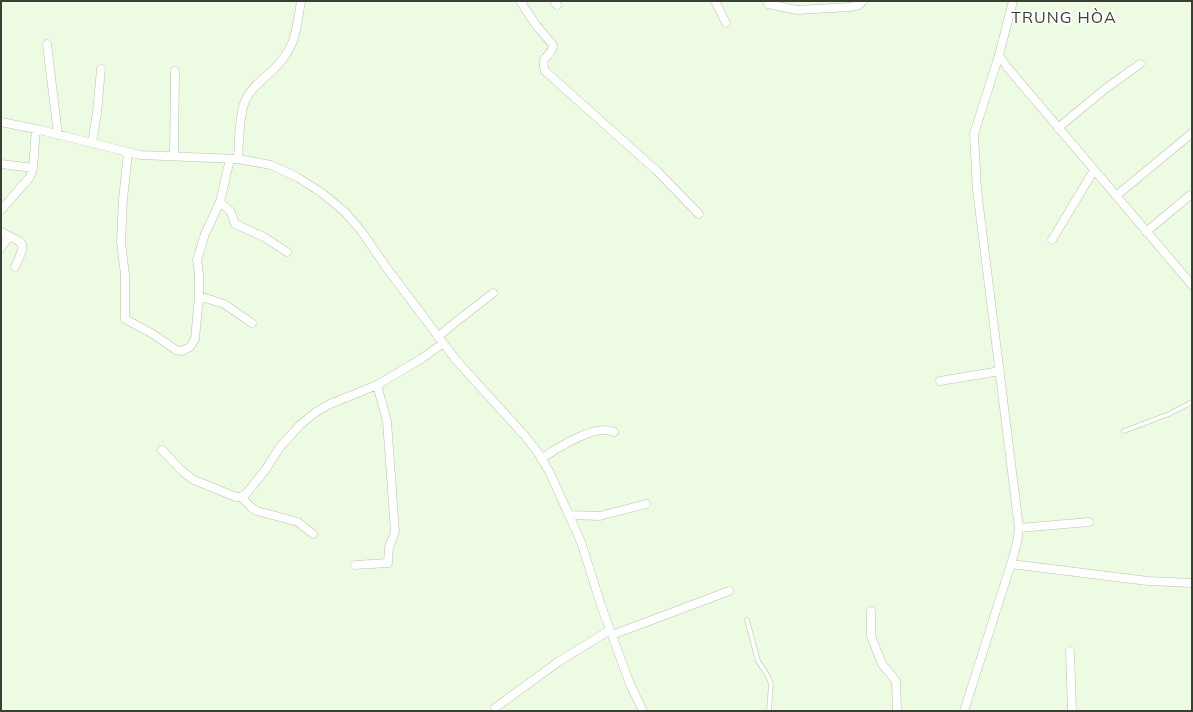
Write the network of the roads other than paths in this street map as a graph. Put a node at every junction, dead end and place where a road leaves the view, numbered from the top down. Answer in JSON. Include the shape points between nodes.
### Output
{"nodes":[{"id":1,"x":301,"y":1,"type":"edge"},
{"id":2,"x":520,"y":1,"type":"edge"},
{"id":3,"x":715,"y":1,"type":"edge"},
{"id":4,"x":863,"y":1,"type":"edge"},
{"id":5,"x":1013,"y":1,"type":"edge"},
{"id":6,"x":768,"y":4,"type":"dead end"},
{"id":7,"x":726,"y":23,"type":"dead end"},
{"id":8,"x":47,"y":44,"type":"dead end"},
{"id":9,"x":999,"y":55,"type":"junction"},
{"id":10,"x":1140,"y":64,"type":"dead end"},
{"id":11,"x":101,"y":69,"type":"dead end"},
{"id":12,"x":175,"y":71,"type":"dead end"},
{"id":13,"x":1,"y":122,"type":"edge"},
{"id":14,"x":1058,"y":128,"type":"junction"},
{"id":15,"x":36,"y":129,"type":"junction"},
{"id":16,"x":1192,"y":133,"type":"edge"},
{"id":17,"x":58,"y":134,"type":"junction"},
{"id":18,"x":92,"y":143,"type":"junction"},
{"id":19,"x":128,"y":153,"type":"junction"},
{"id":20,"x":174,"y":156,"type":"junction"},
{"id":21,"x":234,"y":159,"type":"junction"},
{"id":22,"x":1,"y":164,"type":"edge"},
{"id":23,"x":32,"y":168,"type":"junction"},
{"id":24,"x":1094,"y":170,"type":"junction"},
{"id":25,"x":1116,"y":196,"type":"junction"},
{"id":26,"x":1189,"y":196,"type":"dead end"},
{"id":27,"x":220,"y":202,"type":"junction"},
{"id":28,"x":1,"y":210,"type":"edge"},
{"id":29,"x":699,"y":214,"type":"dead end"},
{"id":30,"x":1,"y":232,"type":"edge"},
{"id":31,"x":1146,"y":232,"type":"junction"},
{"id":32,"x":9,"y":236,"type":"junction"},
{"id":33,"x":1052,"y":240,"type":"dead end"},
{"id":34,"x":1,"y":248,"type":"edge"},
{"id":35,"x":287,"y":252,"type":"dead end"},
{"id":36,"x":15,"y":267,"type":"dead end"},
{"id":37,"x":1192,"y":286,"type":"edge"},
{"id":38,"x":493,"y":293,"type":"dead end"},
{"id":39,"x":199,"y":296,"type":"junction"},
{"id":40,"x":252,"y":323,"type":"dead end"},
{"id":41,"x":440,"y":340,"type":"junction"},
{"id":42,"x":1000,"y":371,"type":"junction"},
{"id":43,"x":940,"y":381,"type":"dead end"},
{"id":44,"x":377,"y":385,"type":"junction"},
{"id":45,"x":1192,"y":402,"type":"edge"},
{"id":46,"x":1124,"y":431,"type":"dead end"},
{"id":47,"x":614,"y":432,"type":"dead end"},
{"id":48,"x":162,"y":450,"type":"dead end"},
{"id":49,"x":542,"y":458,"type":"junction"},
{"id":50,"x":241,"y":497,"type":"junction"},
{"id":51,"x":646,"y":504,"type":"dead end"},
{"id":52,"x":569,"y":515,"type":"junction"},
{"id":53,"x":1088,"y":522,"type":"dead end"},
{"id":54,"x":1020,"y":528,"type":"junction"},
{"id":55,"x":313,"y":534,"type":"dead end"},
{"id":56,"x":1011,"y":564,"type":"junction"},
{"id":57,"x":355,"y":565,"type":"dead end"},
{"id":58,"x":1192,"y":583,"type":"edge"},
{"id":59,"x":729,"y":591,"type":"dead end"},
{"id":60,"x":871,"y":611,"type":"dead end"},
{"id":61,"x":746,"y":620,"type":"dead end"},
{"id":62,"x":611,"y":633,"type":"junction"},
{"id":63,"x":1070,"y":651,"type":"dead end"},
{"id":64,"x":495,"y":708,"type":"dead end"},
{"id":65,"x":643,"y":711,"type":"edge"},
{"id":66,"x":769,"y":711,"type":"edge"},
{"id":67,"x":896,"y":711,"type":"edge"},
{"id":68,"x":964,"y":711,"type":"edge"},
{"id":69,"x":1072,"y":711,"type":"edge"}],
"edges":[{"from":1,"to":21,"type":"street","via":[[293,44],[283,60],[246,99]]},
{"from":2,"to":29,"type":"street","via":[[553,46],[543,61],[544,71],[656,171]]},
{"from":3,"to":7,"type":"street"},
{"from":4,"to":6,"type":"street","via":[[850,7],[797,10]]},
{"from":5,"to":9,"type":"street"},
{"from":8,"to":17,"type":"street"},
{"from":9,"to":14,"type":"street"},
{"from":9,"to":42,"type":"street","via":[[974,134],[977,190]]},
{"from":10,"to":14,"type":"street"},
{"from":11,"to":18,"type":"street"},
{"from":12,"to":20,"type":"street"},
{"from":13,"to":15,"type":"street"},
{"from":14,"to":24,"type":"street"},
{"from":15,"to":17,"type":"street"},
{"from":15,"to":23,"type":"street"},
{"from":16,"to":25,"type":"street"},
{"from":17,"to":18,"type":"street"},
{"from":18,"to":19,"type":"street"},
{"from":19,"to":20,"type":"street"},
{"from":19,"to":39,"type":"street","via":[[121,242],[125,275],[125,319],[176,350],[182,351],[190,347],[195,339]]},
{"from":20,"to":21,"type":"street"},
{"from":21,"to":27,"type":"street"},
{"from":21,"to":41,"type":"street","via":[[271,165],[297,177],[345,212]]},
{"from":22,"to":23,"type":"street"},
{"from":23,"to":28,"type":"street","via":[[30,177]]},
{"from":24,"to":25,"type":"street"},
{"from":24,"to":33,"type":"street"},
{"from":25,"to":31,"type":"street"},
{"from":26,"to":31,"type":"street"},
{"from":27,"to":35,"type":"street","via":[[230,212],[235,224],[264,237]]},
{"from":27,"to":39,"type":"street","via":[[205,234],[197,260]]},
{"from":30,"to":32,"type":"street"},
{"from":31,"to":37,"type":"street"},
{"from":32,"to":34,"type":"street"},
{"from":32,"to":36,"type":"street","via":[[20,241],[24,248]]},
{"from":38,"to":41,"type":"street","via":[[452,324]]},
{"from":39,"to":40,"type":"street","via":[[224,304]]},
{"from":41,"to":44,"type":"street","via":[[422,359]]},
{"from":41,"to":49,"type":"street"},
{"from":42,"to":43,"type":"street"},
{"from":42,"to":54,"type":"street"},
{"from":44,"to":50,"type":"street","via":[[330,404],[300,425]]},
{"from":44,"to":57,"type":"street","via":[[386,421],[395,532],[389,547],[388,563]]},
{"from":45,"to":46,"type":"lane","via":[[1169,414]]},
{"from":47,"to":49,"type":"street","via":[[606,429],[590,433]]},
{"from":48,"to":50,"type":"street","via":[[194,480]]},
{"from":49,"to":52,"type":"street"},
{"from":50,"to":55,"type":"street","via":[[257,511],[298,522]]},
{"from":51,"to":52,"type":"street","via":[[600,516]]},
{"from":52,"to":62,"type":"street","via":[[581,542]]},
{"from":53,"to":54,"type":"street"},
{"from":54,"to":56,"type":"street"},
{"from":56,"to":58,"type":"street","via":[[1148,581]]},
{"from":56,"to":68,"type":"street"},
{"from":59,"to":62,"type":"street"},
{"from":60,"to":67,"type":"street","via":[[871,636],[882,664],[896,681]]},
{"from":61,"to":66,"type":"lane","via":[[758,661],[771,684]]},
{"from":62,"to":64,"type":"street","via":[[558,662]]},
{"from":62,"to":65,"type":"street"},
{"from":63,"to":69,"type":"street"}]}
